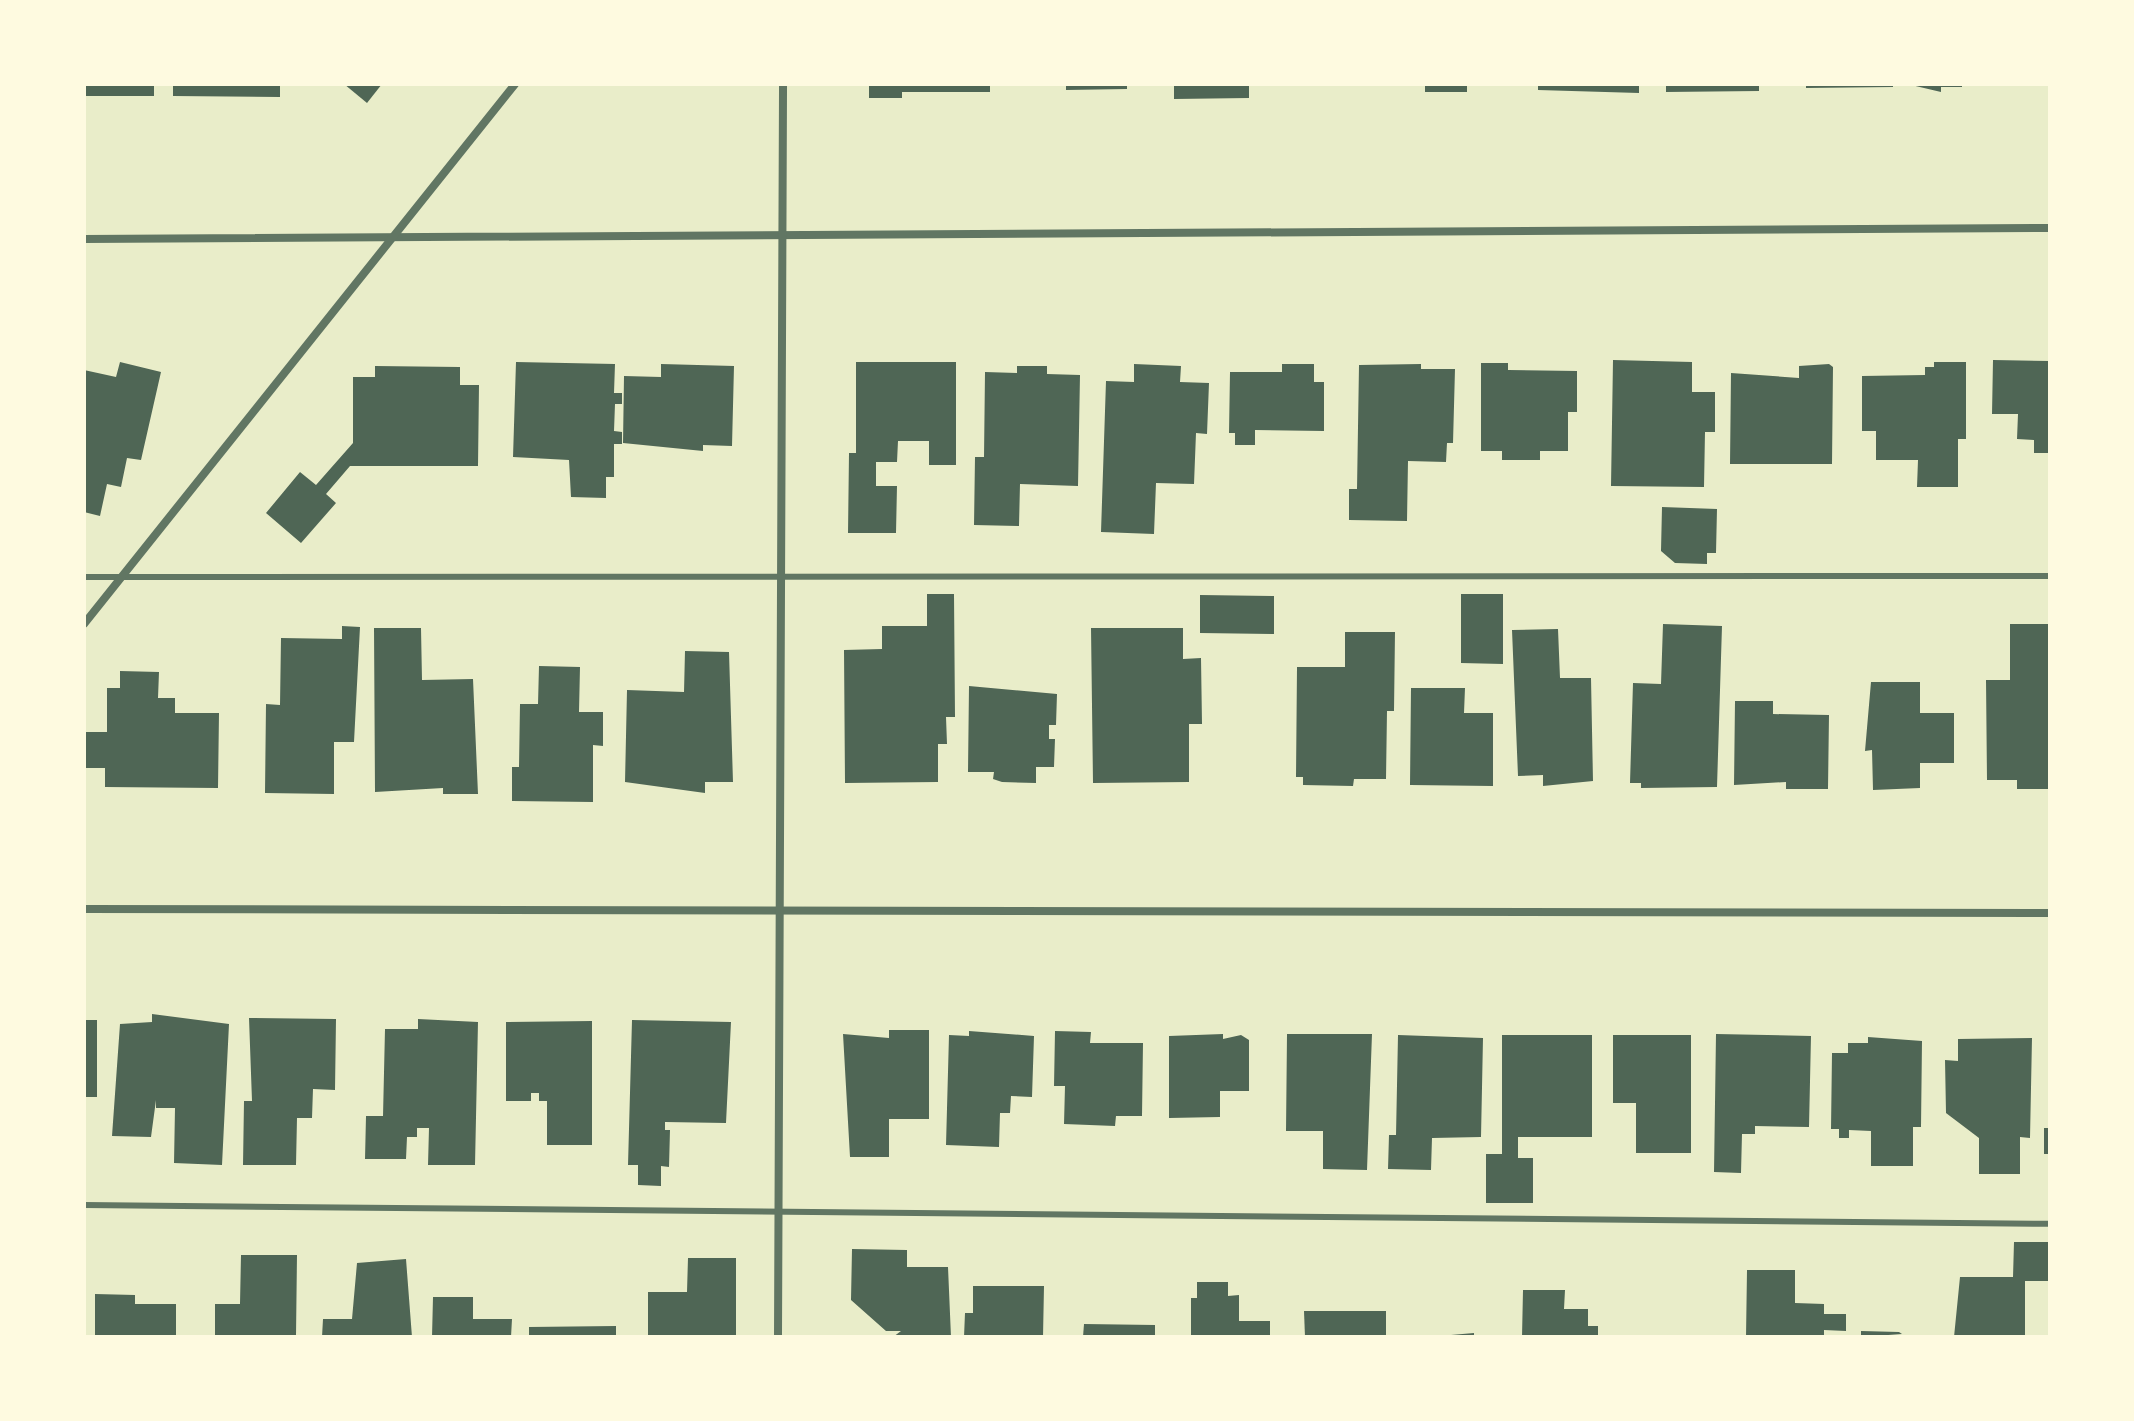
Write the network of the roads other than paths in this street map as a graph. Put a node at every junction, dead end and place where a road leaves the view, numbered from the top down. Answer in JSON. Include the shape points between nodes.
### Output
{"nodes":[{"id":1,"x":515,"y":84,"type":"edge"},
{"id":2,"x":783,"y":84,"type":"edge"},
{"id":3,"x":2050,"y":228,"type":"edge"},
{"id":4,"x":779,"y":233,"type":"junction"},
{"id":5,"x":84,"y":239,"type":"edge"},
{"id":6,"x":394,"y":239,"type":"junction"},
{"id":7,"x":2050,"y":576,"type":"edge"},
{"id":8,"x":84,"y":577,"type":"edge"},
{"id":9,"x":121,"y":577,"type":"junction"},
{"id":10,"x":780,"y":580,"type":"junction"},
{"id":11,"x":84,"y":624,"type":"edge"},
{"id":12,"x":777,"y":906,"type":"junction"},
{"id":13,"x":84,"y":909,"type":"edge"},
{"id":14,"x":2050,"y":913,"type":"edge"},
{"id":15,"x":84,"y":1205,"type":"edge"},
{"id":16,"x":778,"y":1211,"type":"junction"},
{"id":17,"x":2050,"y":1224,"type":"edge"},
{"id":18,"x":778,"y":1337,"type":"edge"}],
"edges":[{"from":1,"to":6,"type":"street"},
{"from":2,"to":4,"type":"street"},
{"from":3,"to":4,"type":"street"},
{"from":4,"to":6,"type":"street"},
{"from":4,"to":10,"type":"street"},
{"from":5,"to":6,"type":"street"},
{"from":6,"to":9,"type":"street"},
{"from":7,"to":10,"type":"lane"},
{"from":8,"to":9,"type":"lane"},
{"from":9,"to":10,"type":"lane"},
{"from":9,"to":11,"type":"street"},
{"from":10,"to":12,"type":"street"},
{"from":12,"to":13,"type":"street"},
{"from":12,"to":14,"type":"street"},
{"from":12,"to":16,"type":"street"},
{"from":15,"to":16,"type":"lane"},
{"from":16,"to":17,"type":"lane"},
{"from":16,"to":18,"type":"street"}]}
